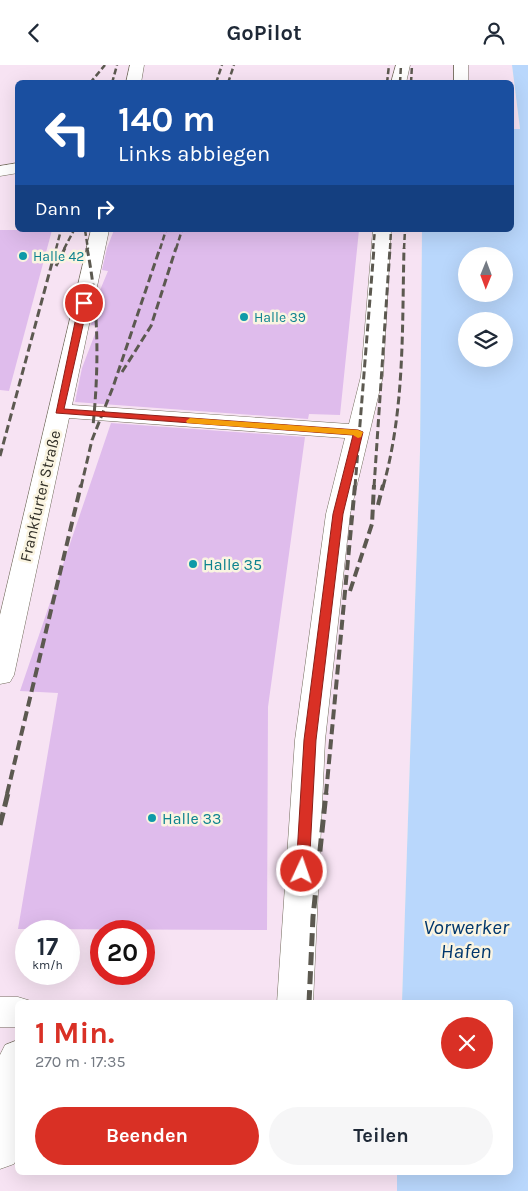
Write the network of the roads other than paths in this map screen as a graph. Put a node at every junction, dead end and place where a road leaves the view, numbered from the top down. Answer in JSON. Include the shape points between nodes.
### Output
{"nodes":[{"id":1,"x":137,"y":65,"type":"edge"},
{"id":2,"x":403,"y":65,"type":"edge"},
{"id":3,"x":461,"y":65,"type":"edge"},
{"id":4,"x":134,"y":80,"type":"edge"},
{"id":5,"x":399,"y":80,"type":"edge"},
{"id":6,"x":461,"y":80,"type":"edge"},
{"id":7,"x":15,"y":168,"type":"edge"},
{"id":8,"x":0,"y":171,"type":"edge"},
{"id":9,"x":100,"y":232,"type":"edge"},
{"id":10,"x":382,"y":232,"type":"edge"},
{"id":11,"x":59,"y":411,"type":"junction"},
{"id":12,"x":358,"y":432,"type":"junction"},
{"id":13,"x":0,"y":675,"type":"edge"},
{"id":14,"x":295,"y":1000,"type":"edge"},
{"id":15,"x":0,"y":1012,"type":"edge"},
{"id":16,"x":15,"y":1012,"type":"edge"},
{"id":17,"x":15,"y":1072,"type":"edge"},
{"id":18,"x":0,"y":1151,"type":"edge"}],
"edges":[{"from":1,"to":4,"type":"street"},
{"from":2,"to":5,"type":"street"},
{"from":3,"to":6,"type":"street"},
{"from":7,"to":8,"type":"street"},
{"from":9,"to":11,"type":"street","name":"Frankfurter Straße"},
{"from":10,"to":12,"type":"street","via":[[372,376]]},
{"from":11,"to":12,"type":"street"},
{"from":11,"to":13,"type":"street","name":"Frankfurter Straße"},
{"from":12,"to":14,"type":"street","via":[[338,514],[310,740]]},
{"from":15,"to":16,"type":"street"},
{"from":17,"to":18,"type":"street"}]}
